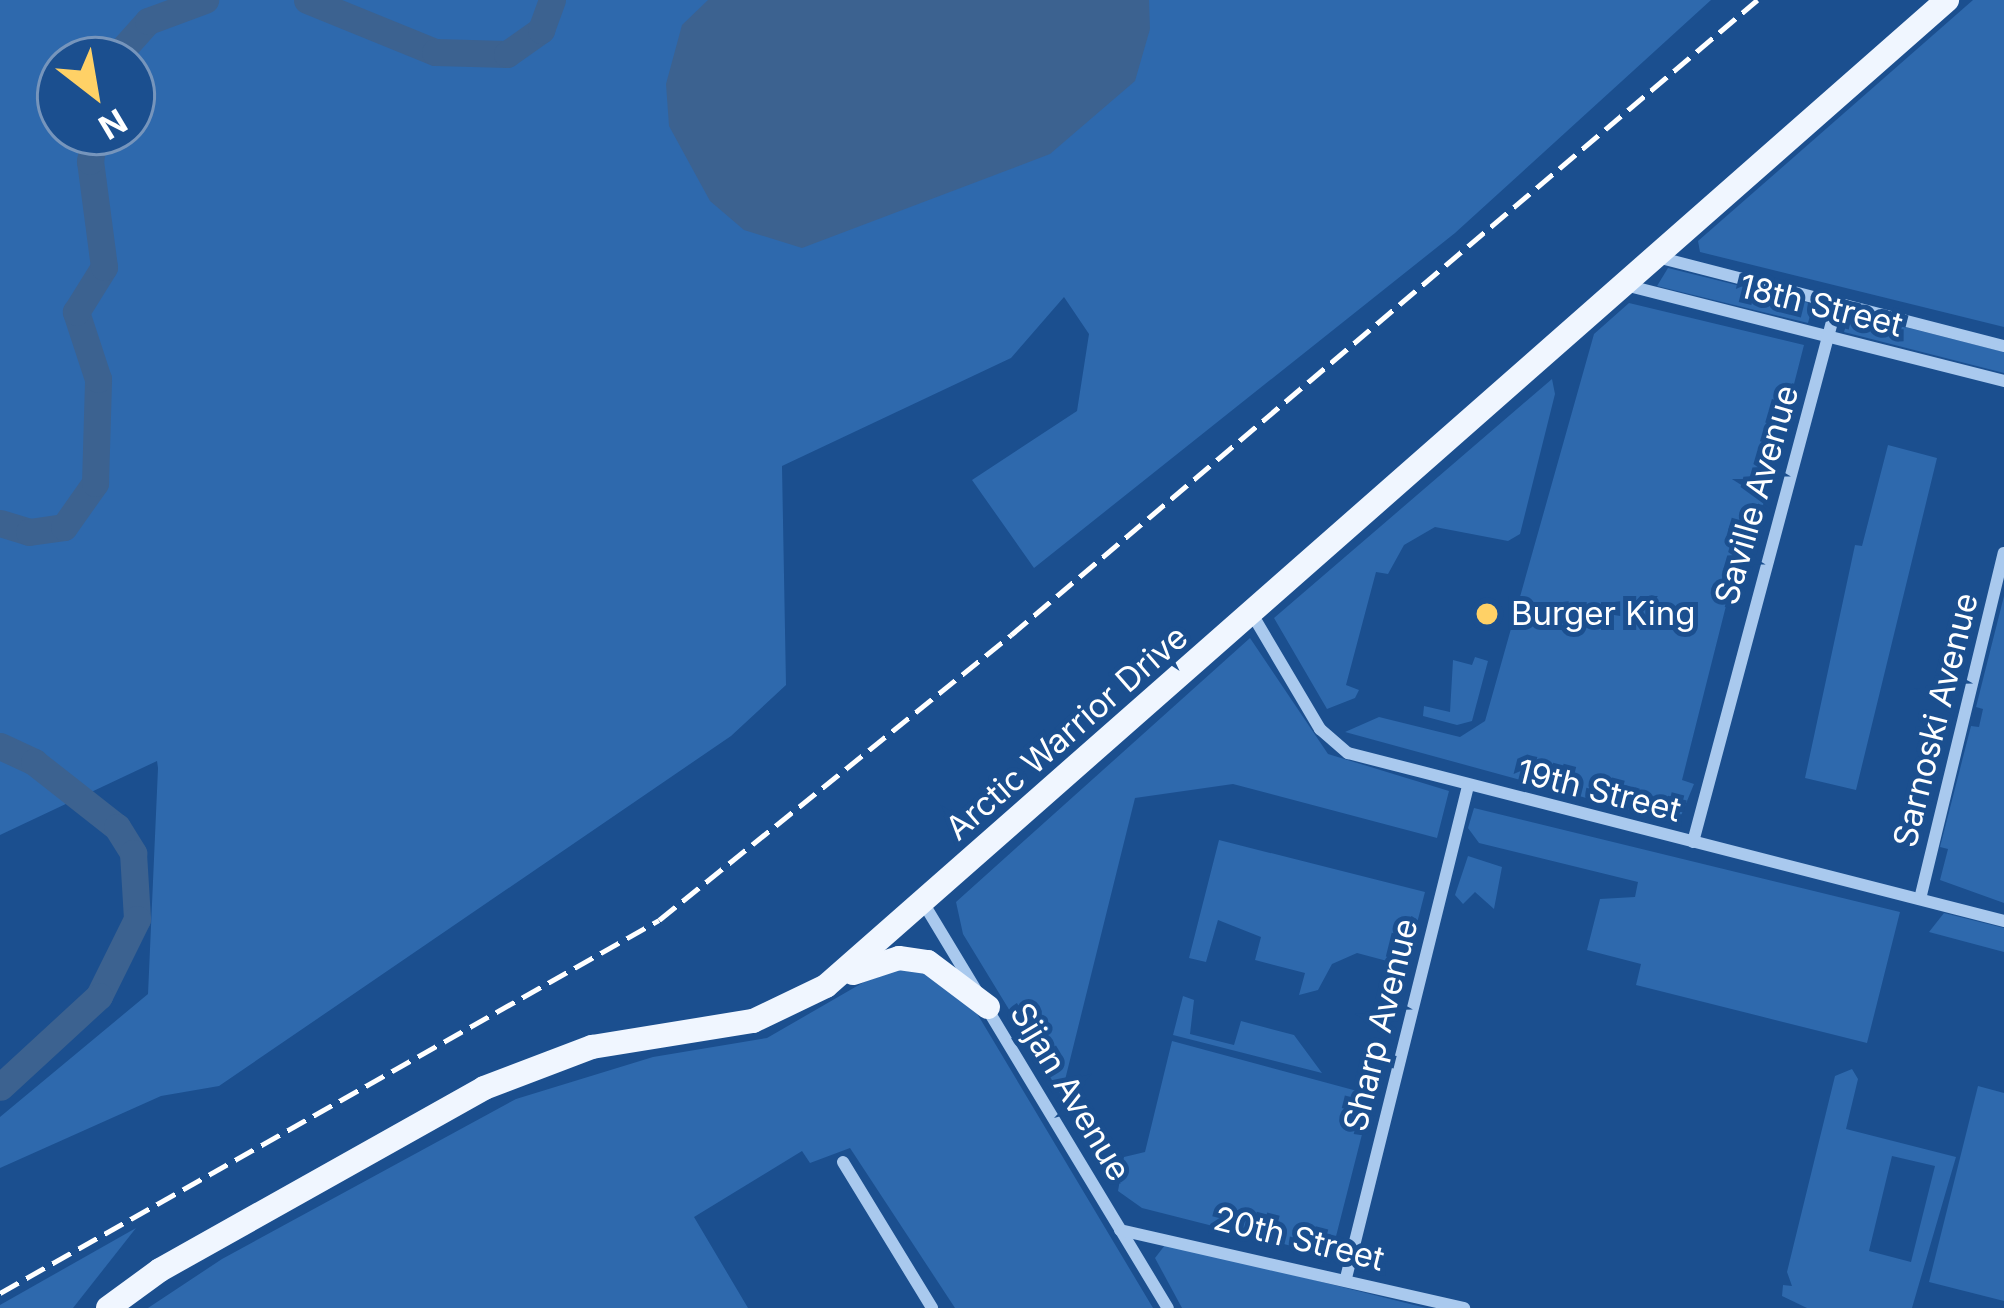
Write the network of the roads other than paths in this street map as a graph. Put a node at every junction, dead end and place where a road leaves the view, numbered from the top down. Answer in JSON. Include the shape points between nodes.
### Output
{"nodes":[{"id":1,"x":1947,"y":0,"type":"edge"},
{"id":2,"x":1657,"y":257,"type":"junction"},
{"id":3,"x":1624,"y":285,"type":"junction"},
{"id":4,"x":1837,"y":303,"type":"junction"},
{"id":5,"x":1828,"y":336,"type":"junction"},
{"id":6,"x":2004,"y":346,"type":"edge"},
{"id":7,"x":2004,"y":381,"type":"edge"},
{"id":8,"x":2004,"y":553,"type":"edge"},
{"id":9,"x":1252,"y":614,"type":"junction"},
{"id":10,"x":1468,"y":786,"type":"junction"},
{"id":11,"x":1693,"y":842,"type":"junction"},
{"id":12,"x":1920,"y":899,"type":"junction"},
{"id":13,"x":924,"y":904,"type":"junction"},
{"id":14,"x":2004,"y":921,"type":"edge"},
{"id":15,"x":829,"y":984,"type":"junction"},
{"id":16,"x":988,"y":1007,"type":"junction"},
{"id":17,"x":843,"y":1162,"type":"dead end"},
{"id":18,"x":1120,"y":1230,"type":"junction"},
{"id":19,"x":1346,"y":1278,"type":"junction"},
{"id":20,"x":108,"y":1308,"type":"edge"},
{"id":21,"x":932,"y":1308,"type":"edge"},
{"id":22,"x":1168,"y":1308,"type":"edge"},
{"id":23,"x":1464,"y":1308,"type":"edge"}],
"edges":[{"from":1,"to":2,"type":"main road","name":"Arctic Warrior Drive"},
{"from":2,"to":3,"type":"main road","name":"Arctic Warrior Drive"},
{"from":2,"to":4,"type":"street","name":"18th Street"},
{"from":3,"to":5,"type":"street","name":"18th Street"},
{"from":3,"to":9,"type":"main road","name":"Arctic Warrior Drive"},
{"from":4,"to":5,"type":"street","name":"Saville Avenue"},
{"from":4,"to":6,"type":"street","name":"18th Street"},
{"from":5,"to":7,"type":"street","name":"18th Street"},
{"from":5,"to":11,"type":"street","name":"Saville Avenue"},
{"from":8,"to":12,"type":"street","name":"Sarnoski Avenue"},
{"from":9,"to":10,"type":"street","name":"19th Street","via":[[1338,749]]},
{"from":9,"to":13,"type":"main road","name":"Arctic Warrior Drive"},
{"from":10,"to":11,"type":"street","name":"19th Street"},
{"from":10,"to":19,"type":"street","name":"Sharp Avenue"},
{"from":11,"to":12,"type":"street","name":"19th Street"},
{"from":12,"to":14,"type":"street","name":"19th Street"},
{"from":13,"to":15,"type":"main road","name":"Arctic Warrior Drive"},
{"from":13,"to":16,"type":"street","name":"Sijan Avenue"},
{"from":15,"to":16,"type":"main road","via":[[899,958],[928,962]]},
{"from":15,"to":20,"type":"main road","name":"Arctic Warrior Drive","via":[[753,1021],[592,1047],[484,1088],[160,1270]]},
{"from":16,"to":18,"type":"street","name":"Sijan Avenue"},
{"from":17,"to":21,"type":"street"},
{"from":18,"to":19,"type":"street","name":"20th Street"},
{"from":18,"to":22,"type":"street","name":"Sijan Avenue"},
{"from":19,"to":23,"type":"street","name":"20th Street"}]}
